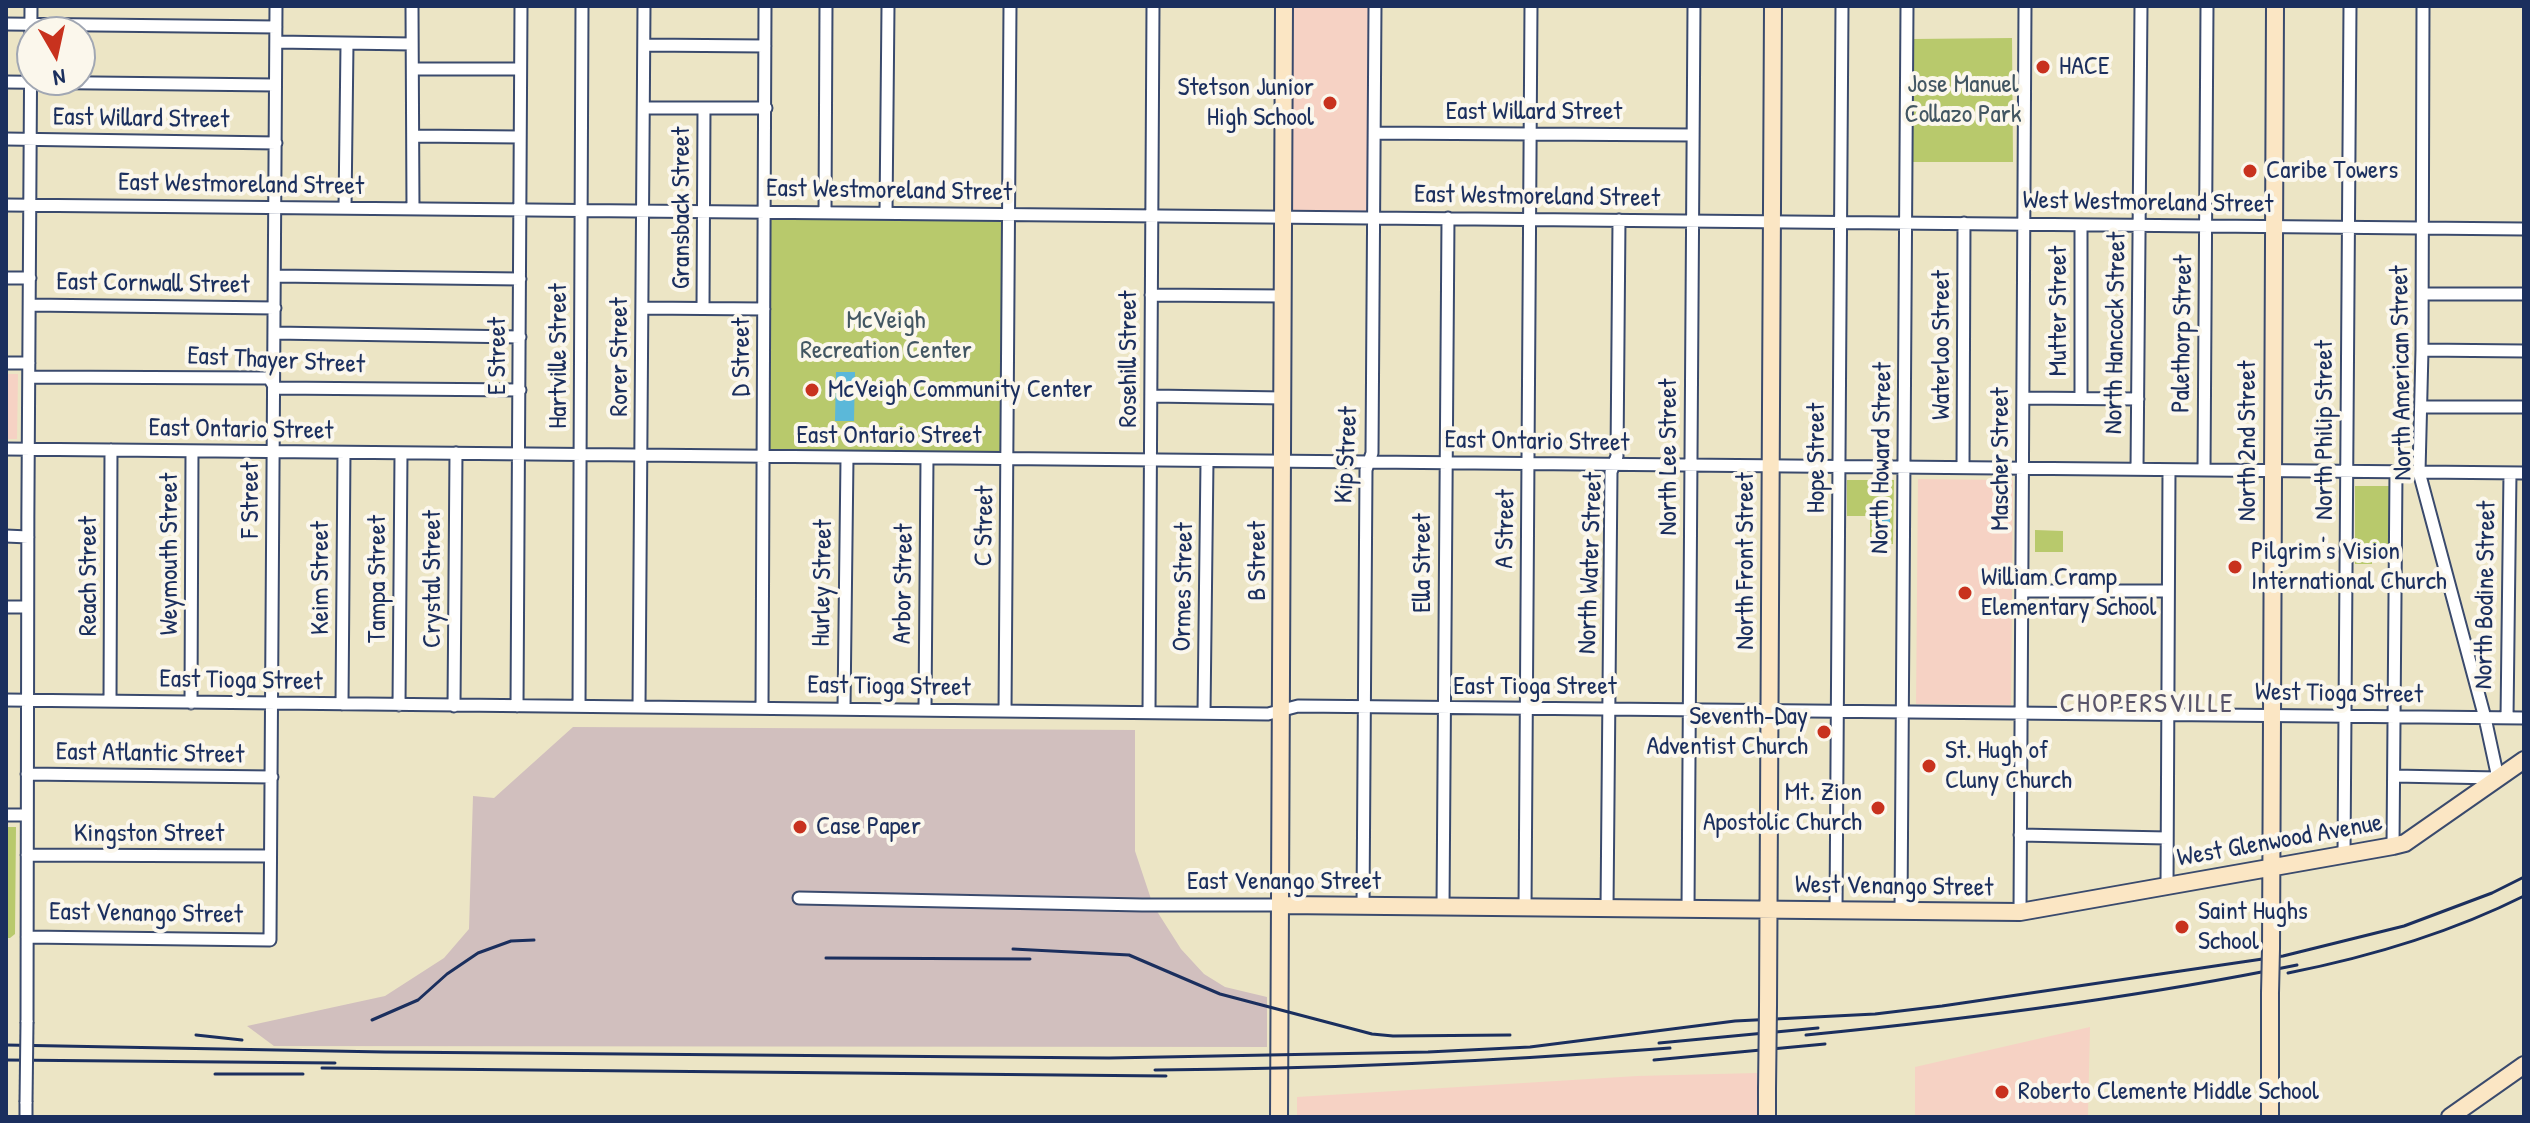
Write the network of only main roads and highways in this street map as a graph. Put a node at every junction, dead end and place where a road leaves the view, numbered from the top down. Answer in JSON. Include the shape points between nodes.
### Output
{"nodes":[{"id":1,"x":1284,"y":6,"type":"edge"},
{"id":2,"x":1773,"y":6,"type":"edge"},
{"id":3,"x":2275,"y":6,"type":"edge"},
{"id":4,"x":2524,"y":760,"type":"edge"},
{"id":5,"x":2270,"y":867,"type":"junction"},
{"id":6,"x":1281,"y":905,"type":"junction"},
{"id":7,"x":1768,"y":909,"type":"junction"},
{"id":8,"x":2020,"y":912,"type":"joint"},
{"id":9,"x":2524,"y":1065,"type":"edge"},
{"id":10,"x":1279,"y":1117,"type":"edge"},
{"id":11,"x":1767,"y":1117,"type":"edge"},
{"id":12,"x":2270,"y":1117,"type":"edge"},
{"id":13,"x":2450,"y":1117,"type":"edge"}],
"edges":[{"from":1,"to":6,"type":"main road","name":"B Street"},
{"from":2,"to":7,"type":"main road","name":"North Front Street"},
{"from":3,"to":5,"type":"main road","name":"North 2nd Street"},
{"from":4,"to":5,"type":"main road","name":"West Glenwood Avenue","via":[[2405,843]]},
{"from":5,"to":8,"type":"main road","name":"West Glenwood Avenue"},
{"from":5,"to":12,"type":"main road","name":"North 2nd Street","bridge":true},
{"from":6,"to":7,"type":"main road","name":"East Venango Street"},
{"from":6,"to":10,"type":"main road","name":"B Street"},
{"from":7,"to":8,"type":"main road","name":"West Venango Street"},
{"from":7,"to":11,"type":"main road","name":"North Front Street","bridge":true},
{"from":9,"to":13,"type":"main road"}]}
